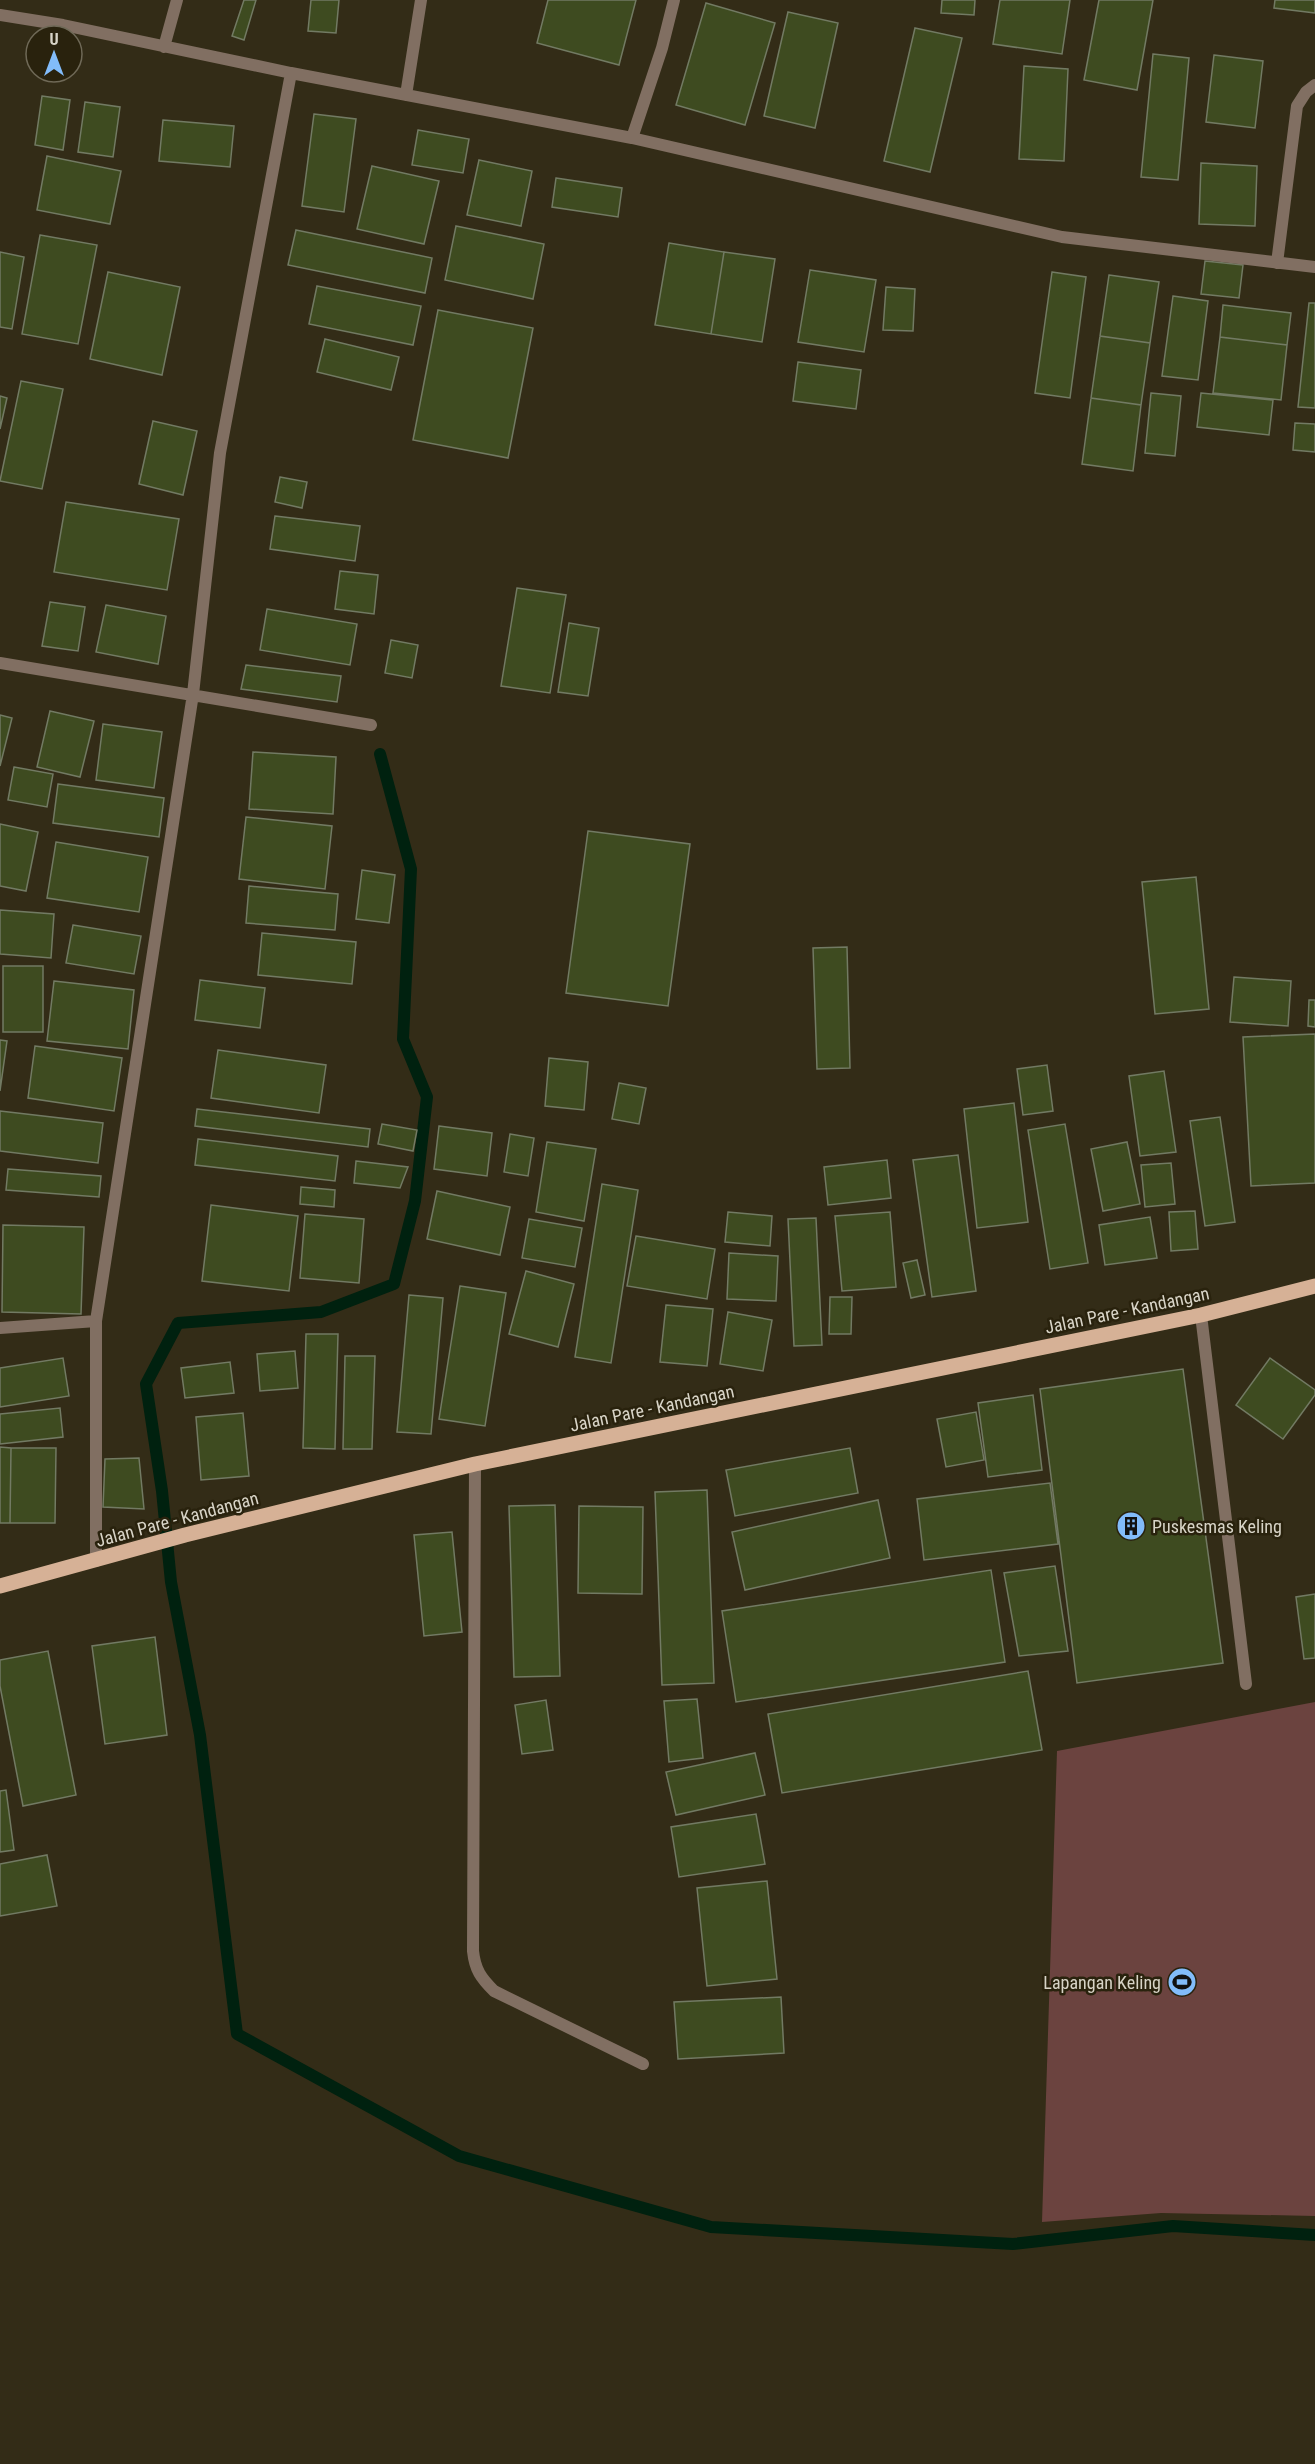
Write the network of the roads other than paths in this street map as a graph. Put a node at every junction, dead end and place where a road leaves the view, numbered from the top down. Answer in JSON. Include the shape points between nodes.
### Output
{"nodes":[{"id":1,"x":177,"y":0,"type":"edge"},
{"id":2,"x":421,"y":0,"type":"edge"},
{"id":3,"x":674,"y":0,"type":"edge"},
{"id":4,"x":0,"y":15,"type":"edge"},
{"id":5,"x":164,"y":47,"type":"junction"},
{"id":6,"x":291,"y":73,"type":"junction"},
{"id":7,"x":1315,"y":85,"type":"edge"},
{"id":8,"x":406,"y":95,"type":"junction"},
{"id":9,"x":633,"y":138,"type":"junction"},
{"id":10,"x":1277,"y":263,"type":"junction"},
{"id":11,"x":1315,"y":267,"type":"edge"},
{"id":12,"x":0,"y":663,"type":"edge"},
{"id":13,"x":193,"y":694,"type":"junction"},
{"id":14,"x":371,"y":725,"type":"dead end"},
{"id":15,"x":1315,"y":1286,"type":"edge"},
{"id":16,"x":1200,"y":1315,"type":"junction"},
{"id":17,"x":96,"y":1321,"type":"junction"},
{"id":18,"x":0,"y":1328,"type":"edge"},
{"id":19,"x":475,"y":1464,"type":"junction"},
{"id":20,"x":96,"y":1561,"type":"junction"},
{"id":21,"x":0,"y":1586,"type":"edge"},
{"id":22,"x":1246,"y":1684,"type":"dead end"},
{"id":23,"x":643,"y":2064,"type":"dead end"}],
"edges":[{"from":1,"to":5,"type":"street"},
{"from":2,"to":8,"type":"street"},
{"from":3,"to":9,"type":"street"},
{"from":4,"to":5,"type":"street"},
{"from":5,"to":6,"type":"street"},
{"from":6,"to":8,"type":"street"},
{"from":6,"to":13,"type":"street","via":[[220,453]]},
{"from":7,"to":10,"type":"street","via":[[1297,106]]},
{"from":8,"to":9,"type":"street"},
{"from":9,"to":10,"type":"street","via":[[1062,237]]},
{"from":10,"to":11,"type":"street"},
{"from":12,"to":13,"type":"street"},
{"from":13,"to":14,"type":"street"},
{"from":13,"to":17,"type":"street"},
{"from":15,"to":16,"type":"main road","name":"Jalan Pare - Kandangan"},
{"from":16,"to":19,"type":"main road","name":"Jalan Pare - Kandangan"},
{"from":16,"to":22,"type":"street"},
{"from":17,"to":18,"type":"street"},
{"from":17,"to":20,"type":"street"},
{"from":19,"to":20,"type":"main road","name":"Jalan Pare - Kandangan","via":[[185,1535]]},
{"from":19,"to":23,"type":"street","via":[[475,1968],[494,1991]]},
{"from":20,"to":21,"type":"main road","name":"Jalan Pare - Kandangan"}]}
